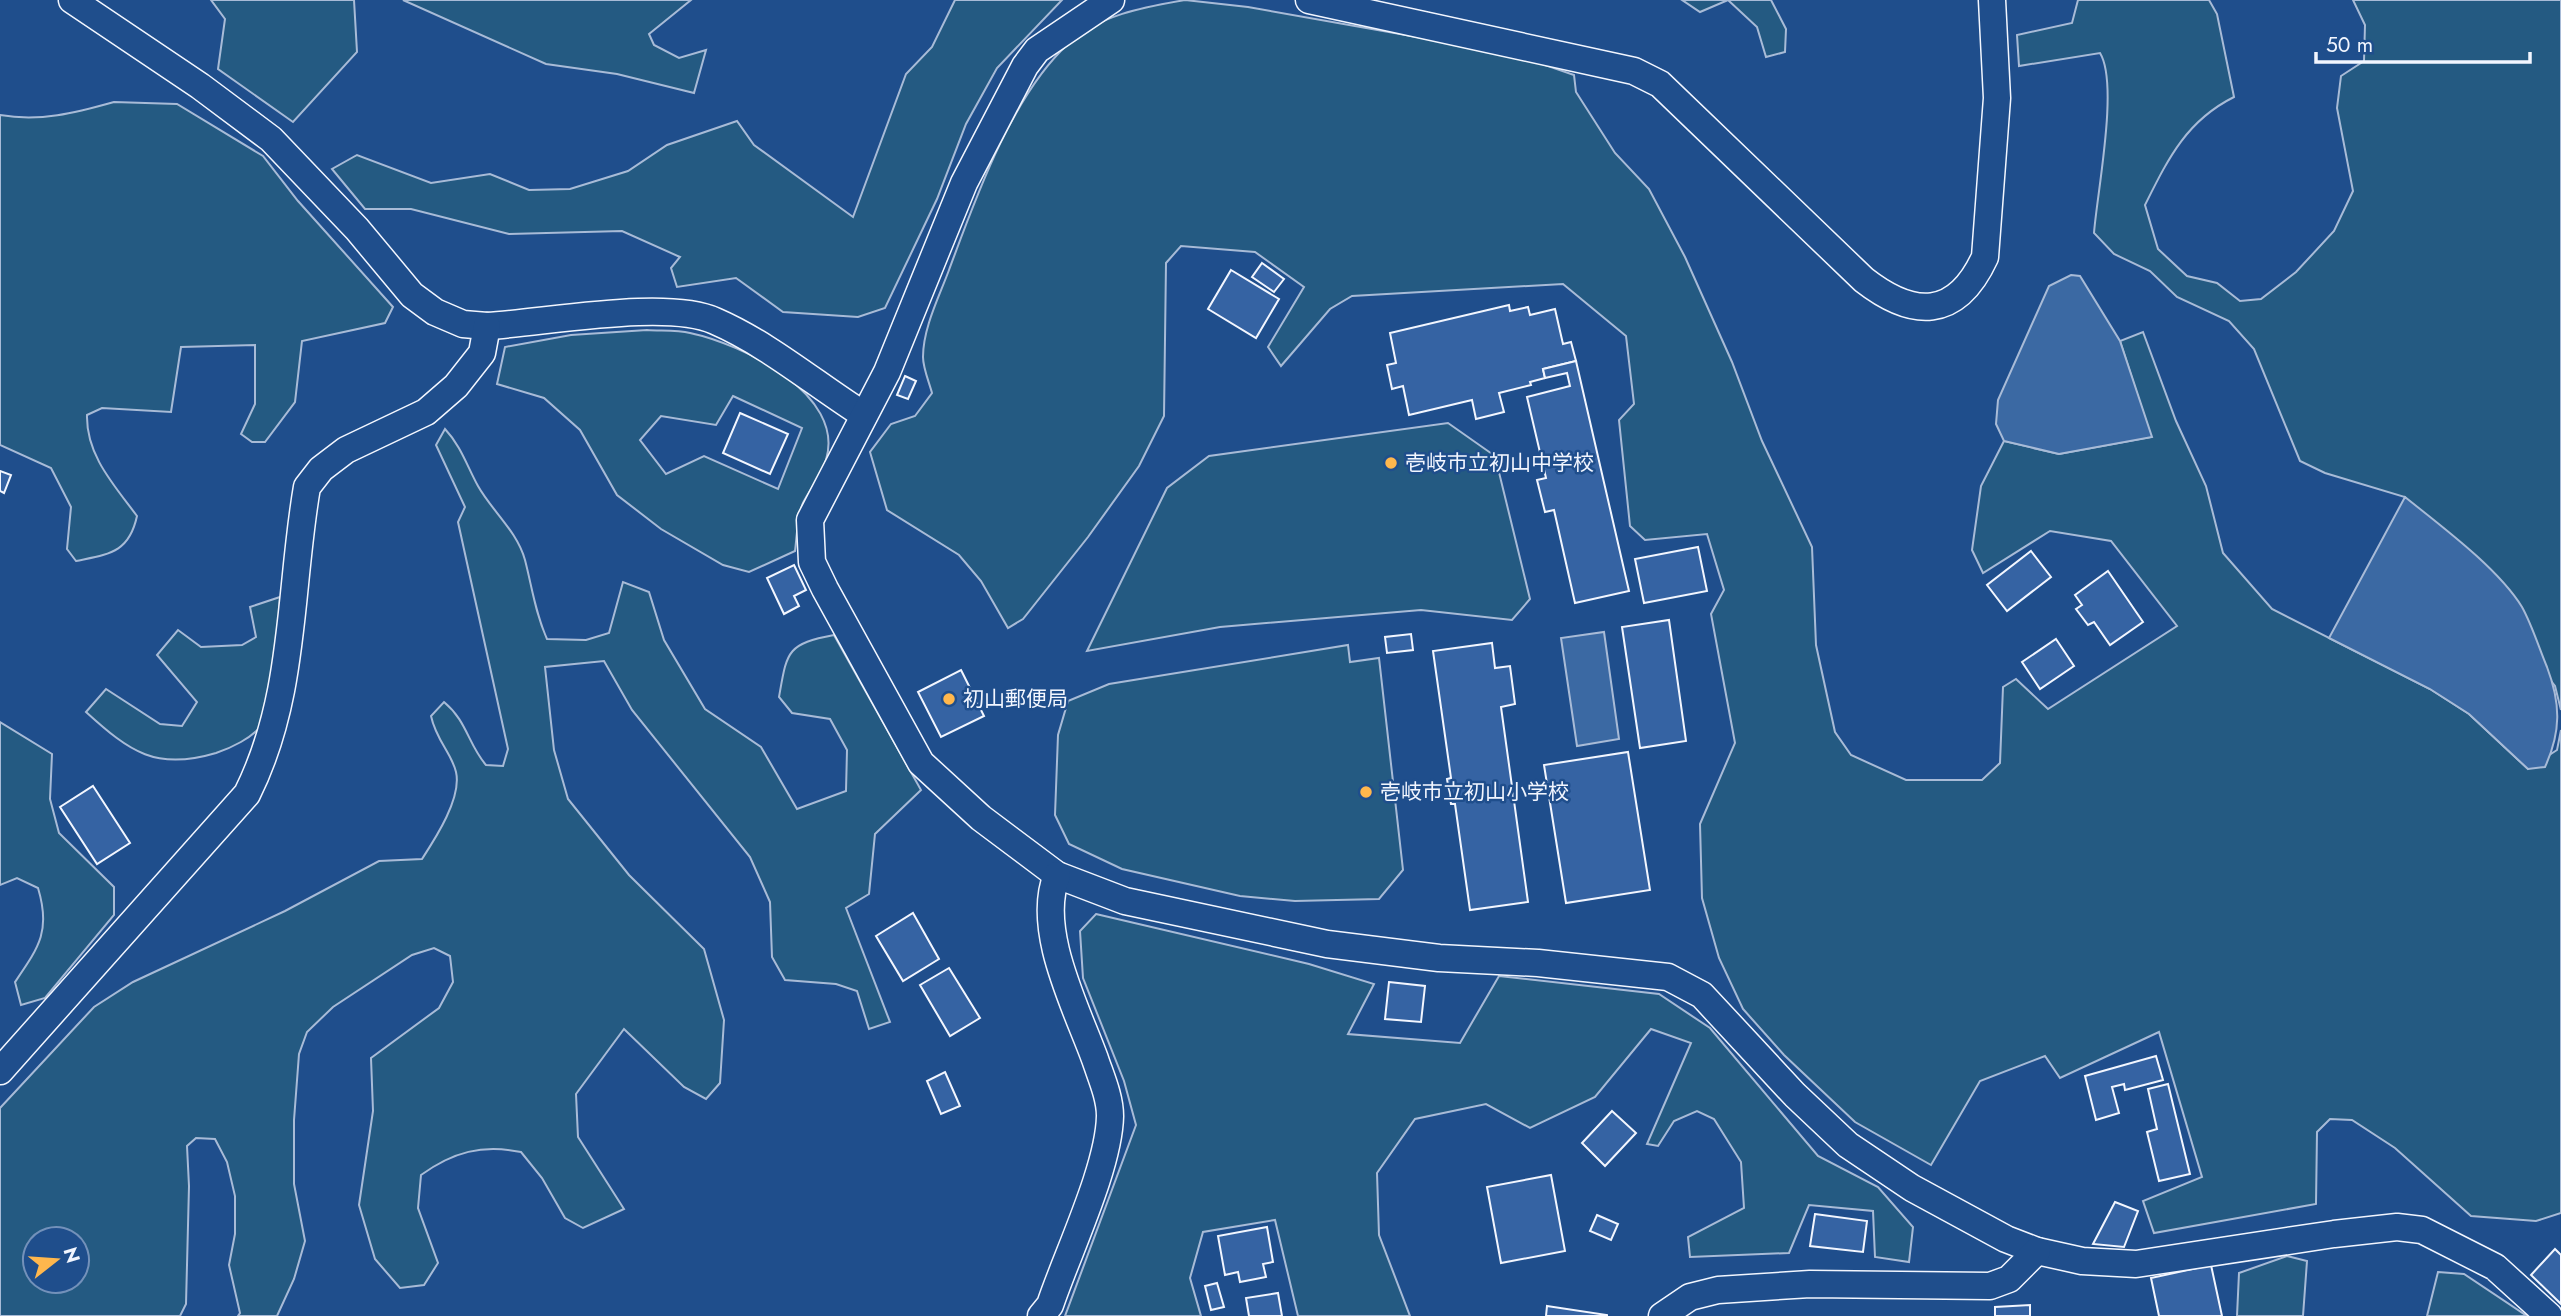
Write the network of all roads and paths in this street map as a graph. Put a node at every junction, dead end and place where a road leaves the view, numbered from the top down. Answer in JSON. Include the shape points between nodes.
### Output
{"nodes":[{"id":1,"x":72,"y":0,"type":"edge"},
{"id":2,"x":1111,"y":0,"type":"edge"},
{"id":3,"x":1309,"y":0,"type":"edge"},
{"id":4,"x":1992,"y":0,"type":"edge"},
{"id":5,"x":487,"y":326,"type":"junction"},
{"id":6,"x":864,"y":415,"type":"junction"},
{"id":7,"x":1057,"y":875,"type":"junction"},
{"id":8,"x":0,"y":1071,"type":"edge"},
{"id":9,"x":2037,"y":1251,"type":"junction"},
{"id":10,"x":1041,"y":1316,"type":"edge"},
{"id":11,"x":1662,"y":1316,"type":"edge"},
{"id":12,"x":2549,"y":1316,"type":"edge"}],
"edges":[{"from":1,"to":5,"type":"street","via":[[271,139],[412,295],[463,324]]},
{"from":2,"to":6,"type":"street","via":[[1047,43],[1025,66],[964,183],[887,372]]},
{"from":3,"to":4,"type":"street","via":[[1634,71],[1660,84],[1864,280],[1907,307],[1928,308],[1962,291],[1985,257],[1997,98]]},
{"from":5,"to":6,"type":"street","via":[[677,312],[713,320],[761,346]]},
{"from":5,"to":8,"type":"street","via":[[482,353],[456,386],[426,412],[346,450],[307,486],[286,680],[264,761],[247,794]]},
{"from":6,"to":7,"type":"street","via":[[810,520],[812,562],[921,763],[981,818]]},
{"from":7,"to":9,"type":"street","via":[[1125,901],[1327,944],[1668,978],[1702,995],[1795,1096],[1848,1145],[1912,1188]]},
{"from":7,"to":10,"type":"street","via":[[1049,894],[1050,921],[1110,1116],[1099,1169],[1050,1306]]},
{"from":9,"to":11,"type":"street","via":[[2009,1279],[1990,1286],[1810,1284],[1718,1290],[1690,1297]]},
{"from":9,"to":12,"type":"street","via":[[2082,1261],[2136,1264],[2334,1234],[2397,1227],[2422,1230],[2495,1267]]}]}
